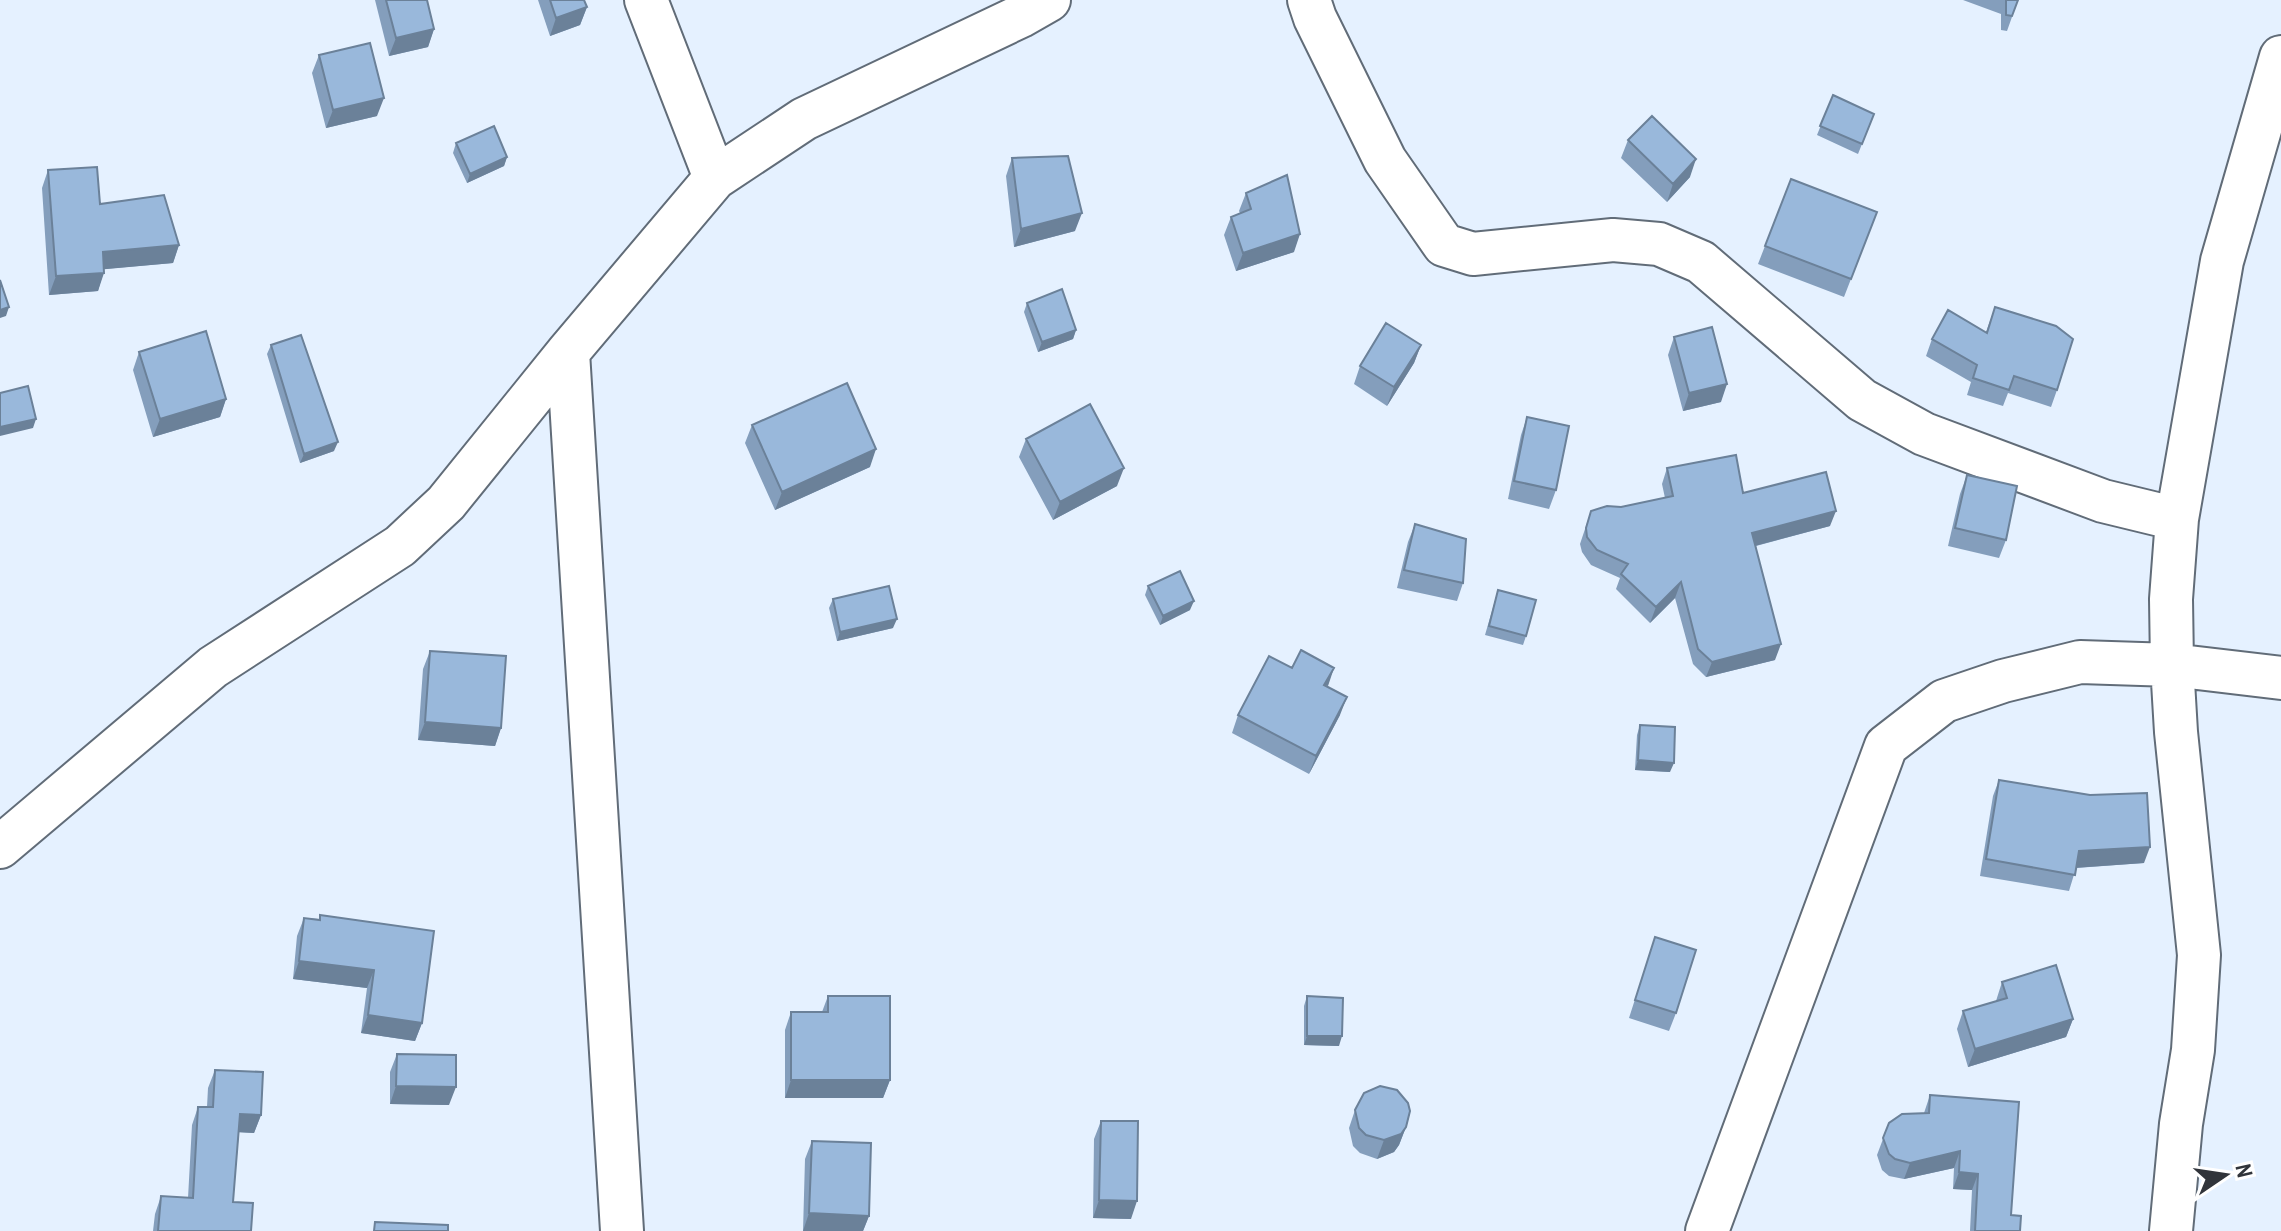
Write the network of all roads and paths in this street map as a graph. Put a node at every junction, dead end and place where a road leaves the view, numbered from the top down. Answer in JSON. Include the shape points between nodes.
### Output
{"nodes":[{"id":1,"x":646,"y":0,"type":"edge"},
{"id":2,"x":1049,"y":0,"type":"edge"},
{"id":3,"x":1309,"y":0,"type":"edge"},
{"id":4,"x":2281,"y":57,"type":"edge"},
{"id":5,"x":715,"y":178,"type":"junction"},
{"id":6,"x":568,"y":352,"type":"junction"},
{"id":7,"x":2177,"y":519,"type":"junction"},
{"id":8,"x":2172,"y":665,"type":"junction"},
{"id":9,"x":2281,"y":678,"type":"edge"},
{"id":10,"x":0,"y":847,"type":"edge"},
{"id":11,"x":622,"y":1231,"type":"edge"},
{"id":12,"x":1707,"y":1231,"type":"edge"},
{"id":13,"x":2171,"y":1231,"type":"edge"}],
"edges":[{"from":1,"to":5,"type":"street"},
{"from":2,"to":5,"type":"street","via":[[804,119]]},
{"from":3,"to":7,"type":"street","via":[[1385,160],[1444,245],[1473,254],[1613,240],[1659,244],[1701,262],[1862,400],[1924,434],[2103,501]]},
{"from":4,"to":7,"type":"street","via":[[2222,261]]},
{"from":5,"to":6,"type":"street"},
{"from":6,"to":10,"type":"street","via":[[446,503],[400,546],[213,667]]},
{"from":6,"to":11,"type":"street"},
{"from":7,"to":8,"type":"street"},
{"from":8,"to":9,"type":"street"},
{"from":8,"to":12,"type":"street","via":[[2080,662],[2003,681],[1944,701],[1886,746]]},
{"from":8,"to":13,"type":"street","via":[[2199,955]]}]}
